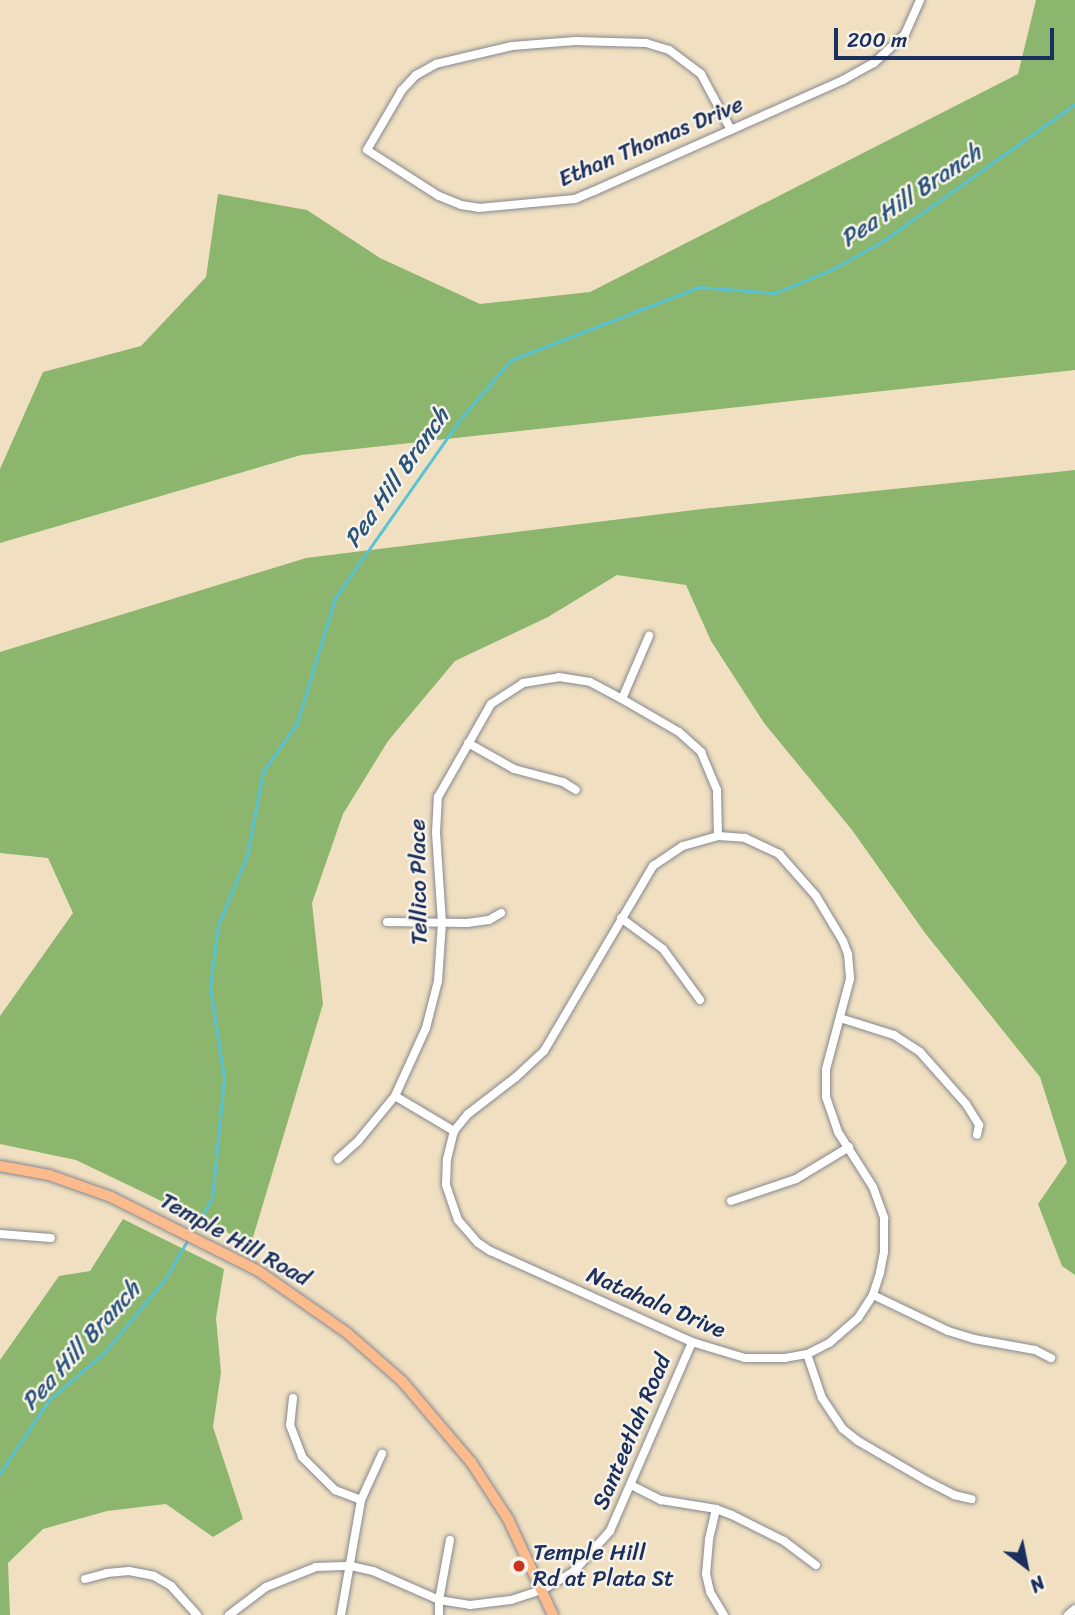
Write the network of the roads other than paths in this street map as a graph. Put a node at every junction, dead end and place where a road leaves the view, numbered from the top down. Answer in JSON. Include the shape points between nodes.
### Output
{"nodes":[{"id":1,"x":920,"y":0,"type":"edge"},
{"id":2,"x":731,"y":130,"type":"junction"},
{"id":3,"x":649,"y":636,"type":"dead end"},
{"id":4,"x":622,"y":699,"type":"junction"},
{"id":5,"x":468,"y":743,"type":"junction"},
{"id":6,"x":576,"y":790,"type":"dead end"},
{"id":7,"x":718,"y":836,"type":"junction"},
{"id":8,"x":501,"y":913,"type":"dead end"},
{"id":9,"x":621,"y":918,"type":"junction"},
{"id":10,"x":387,"y":922,"type":"dead end"},
{"id":11,"x":442,"y":923,"type":"junction"},
{"id":12,"x":700,"y":1000,"type":"dead end"},
{"id":13,"x":840,"y":1018,"type":"junction"},
{"id":14,"x":395,"y":1096,"type":"junction"},
{"id":15,"x":454,"y":1131,"type":"junction"},
{"id":16,"x":978,"y":1136,"type":"dead end"},
{"id":17,"x":849,"y":1147,"type":"junction"},
{"id":18,"x":338,"y":1159,"type":"dead end"},
{"id":19,"x":0,"y":1166,"type":"edge"},
{"id":20,"x":731,"y":1201,"type":"dead end"},
{"id":21,"x":0,"y":1234,"type":"edge"},
{"id":22,"x":51,"y":1238,"type":"dead end"},
{"id":23,"x":873,"y":1295,"type":"junction"},
{"id":24,"x":692,"y":1342,"type":"junction"},
{"id":25,"x":807,"y":1354,"type":"junction"},
{"id":26,"x":1051,"y":1358,"type":"dead end"},
{"id":27,"x":293,"y":1398,"type":"dead end"},
{"id":28,"x":382,"y":1454,"type":"dead end"},
{"id":29,"x":631,"y":1485,"type":"junction"},
{"id":30,"x":972,"y":1499,"type":"dead end"},
{"id":31,"x":361,"y":1500,"type":"junction"},
{"id":32,"x":716,"y":1509,"type":"junction"},
{"id":33,"x":450,"y":1540,"type":"dead end"},
{"id":34,"x":816,"y":1565,"type":"dead end"},
{"id":35,"x":351,"y":1566,"type":"junction"},
{"id":36,"x":85,"y":1579,"type":"dead end"},
{"id":37,"x":542,"y":1590,"type":"junction"},
{"id":38,"x":439,"y":1600,"type":"junction"},
{"id":39,"x":1075,"y":1609,"type":"edge"},
{"id":40,"x":197,"y":1615,"type":"edge"},
{"id":41,"x":229,"y":1615,"type":"edge"},
{"id":42,"x":341,"y":1615,"type":"edge"},
{"id":43,"x":439,"y":1615,"type":"edge"},
{"id":44,"x":553,"y":1615,"type":"edge"},
{"id":45,"x":724,"y":1615,"type":"edge"},
{"id":46,"x":1068,"y":1615,"type":"edge"}],
"edges":[{"from":1,"to":2,"type":"street","name":"Ethan Thomas Drive","via":[[905,34],[874,64]]},
{"from":2,"to":2,"type":"street","name":"Ethan Thomas Drive","via":[[575,199],[480,208],[439,196],[368,150],[402,90],[436,64],[512,46],[575,41],[646,43],[669,50],[701,74]]},
{"from":3,"to":4,"type":"street"},
{"from":4,"to":5,"type":"street","name":"Tellico Place","via":[[581,679],[531,680],[491,704]]},
{"from":4,"to":7,"type":"street","name":"Tellico Place","via":[[679,732],[701,752],[717,790]]},
{"from":5,"to":6,"type":"street","via":[[514,769]]},
{"from":5,"to":11,"type":"street","name":"Tellico Place","via":[[440,789],[436,806]]},
{"from":7,"to":9,"type":"street","name":"Natahala Drive","via":[[691,842],[661,858]]},
{"from":7,"to":13,"type":"street","name":"Natahala Drive","via":[[745,838],[779,854],[828,913],[844,941],[850,968]]},
{"from":8,"to":11,"type":"street","via":[[477,922]]},
{"from":9,"to":12,"type":"street","via":[[663,949]]},
{"from":9,"to":15,"type":"street","name":"Natahala Drive","via":[[544,1051]]},
{"from":10,"to":11,"type":"street"},
{"from":11,"to":14,"type":"street","name":"Tellico Place","via":[[438,981],[429,1020]]},
{"from":13,"to":16,"type":"street","via":[[894,1035],[920,1052],[966,1104],[979,1125]]},
{"from":13,"to":17,"type":"street","name":"Natahala Drive","via":[[825,1078],[832,1120]]},
{"from":14,"to":15,"type":"street"},
{"from":14,"to":18,"type":"street","name":"Tellico Place"},
{"from":15,"to":24,"type":"street","name":"Natahala Drive","via":[[445,1171],[448,1197],[458,1220],[478,1243],[523,1268]]},
{"from":17,"to":20,"type":"street","via":[[796,1180]]},
{"from":17,"to":23,"type":"street","name":"Natahala Drive","via":[[873,1187],[884,1218],[884,1252]]},
{"from":19,"to":37,"type":"main road","name":"Temple Hill Road","via":[[49,1175],[111,1197],[257,1270],[346,1332],[402,1381],[471,1462],[508,1519]]},
{"from":21,"to":22,"type":"street"},
{"from":23,"to":25,"type":"street","name":"Natahala Drive","via":[[844,1332]]},
{"from":23,"to":26,"type":"street","via":[[948,1331],[1035,1350]]},
{"from":24,"to":25,"type":"street","name":"Natahala Drive","via":[[745,1358]]},
{"from":24,"to":29,"type":"street","name":"Santeetlah Road"},
{"from":25,"to":30,"type":"street","via":[[822,1398],[843,1429],[927,1481]]},
{"from":27,"to":31,"type":"street","via":[[290,1425],[302,1457],[335,1490]]},
{"from":28,"to":31,"type":"street"},
{"from":29,"to":32,"type":"street","via":[[661,1500]]},
{"from":29,"to":37,"type":"street","name":"Santeetlah Road","via":[[600,1545],[572,1572]]},
{"from":31,"to":35,"type":"street"},
{"from":32,"to":34,"type":"street","via":[[785,1541]]},
{"from":32,"to":45,"type":"street","via":[[706,1574],[710,1592]]},
{"from":33,"to":38,"type":"street"},
{"from":35,"to":38,"type":"street","name":"Santeetlah Road"},
{"from":35,"to":41,"type":"street","name":"Santeetlah Road","via":[[317,1567],[283,1578]]},
{"from":35,"to":42,"type":"street"},
{"from":36,"to":40,"type":"street","via":[[129,1571],[154,1576],[171,1586]]},
{"from":37,"to":38,"type":"street","name":"Santeetlah Road","via":[[489,1604]]},
{"from":37,"to":44,"type":"main road","name":"Temple Hill Road"},
{"from":38,"to":43,"type":"street"},
{"from":39,"to":46,"type":"street"}]}
